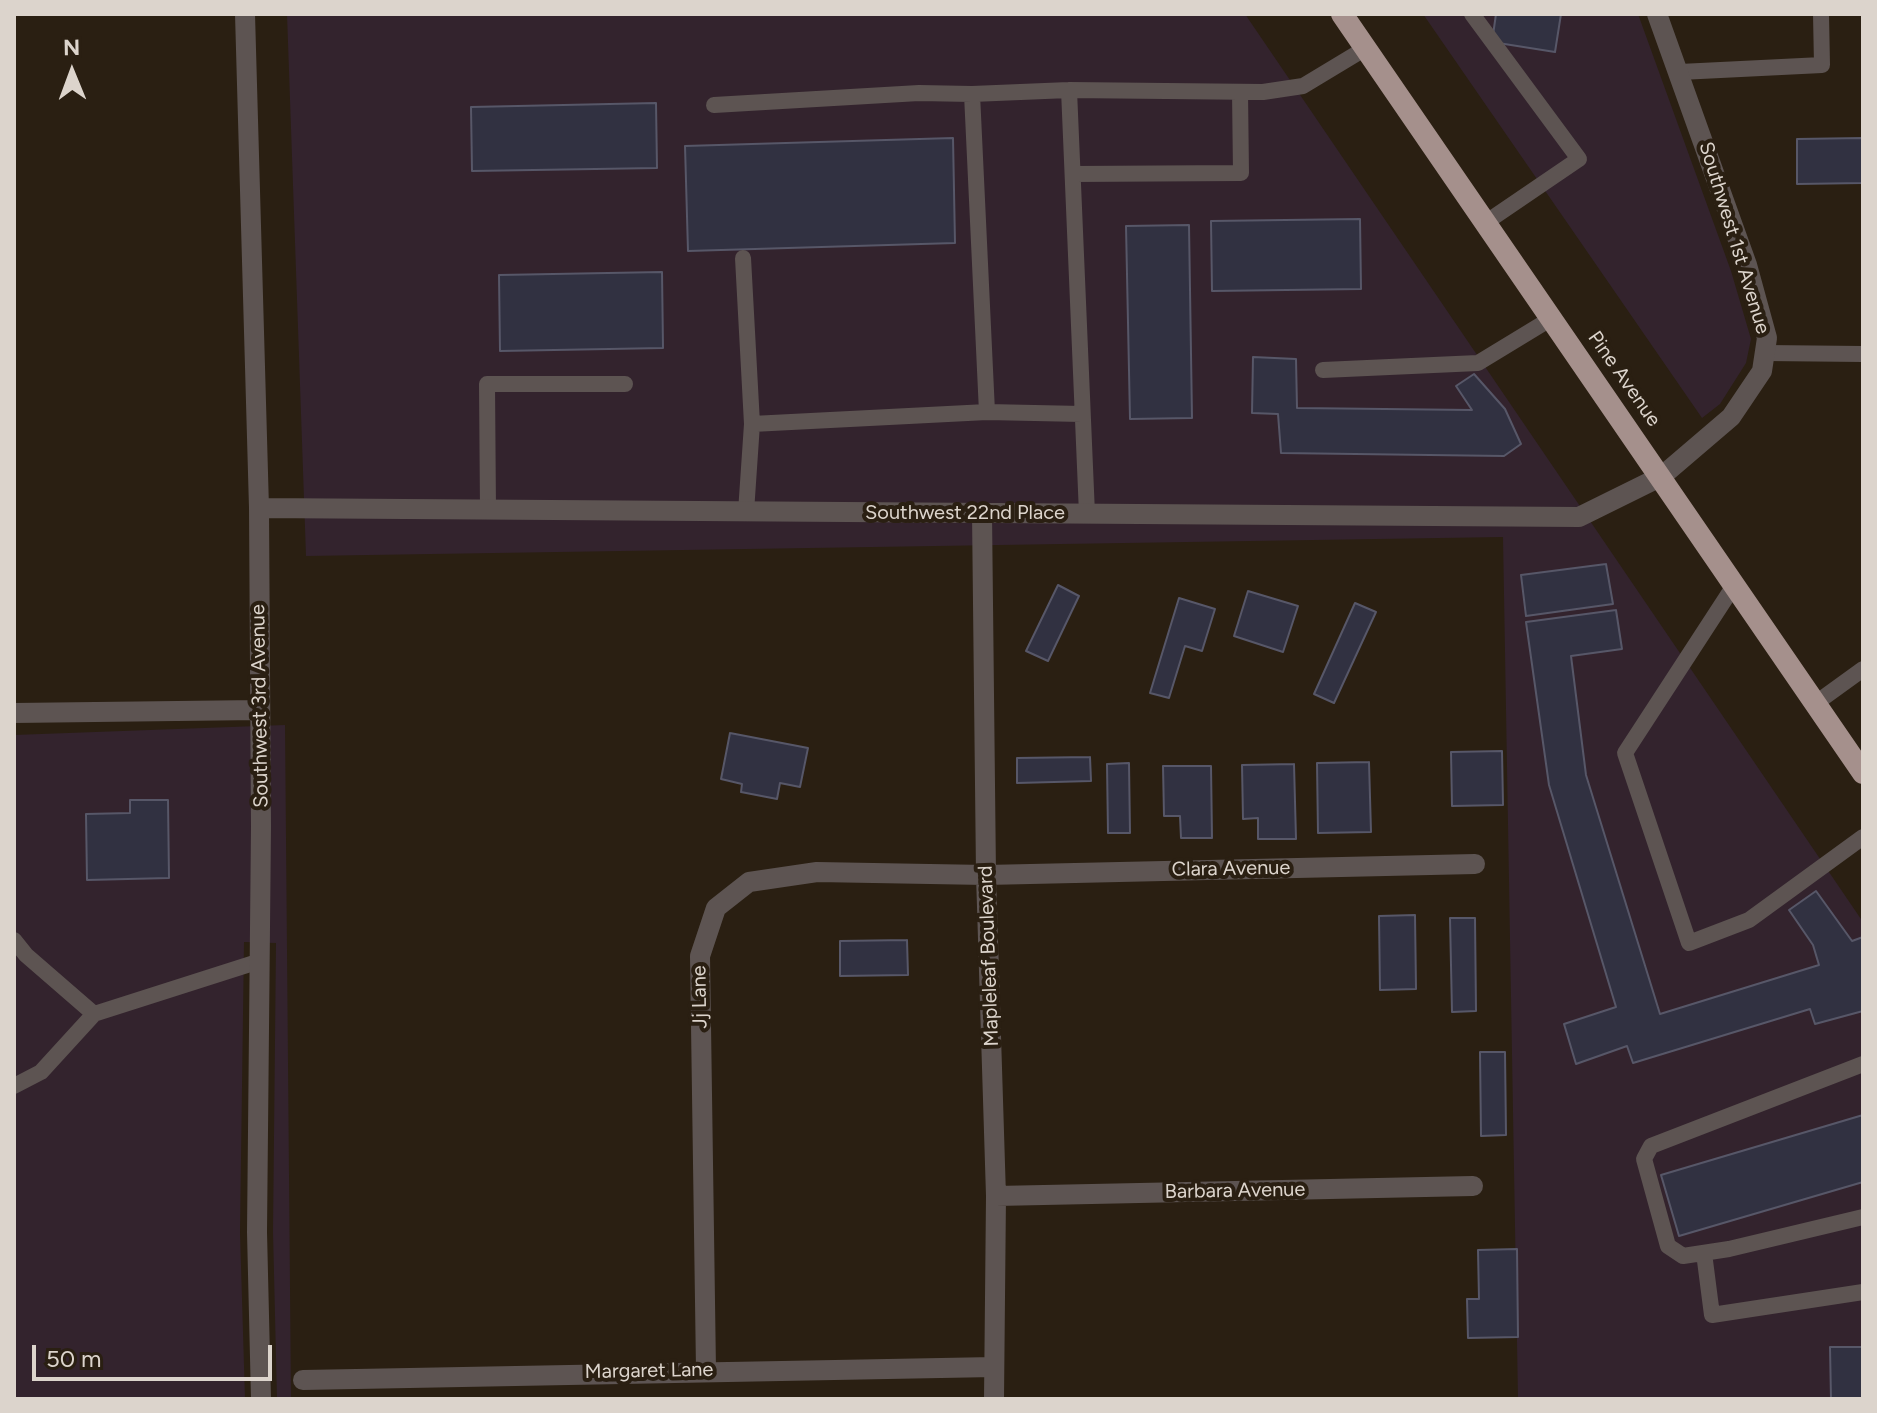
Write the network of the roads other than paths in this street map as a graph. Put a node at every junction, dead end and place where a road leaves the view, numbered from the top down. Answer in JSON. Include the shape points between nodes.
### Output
{"nodes":[{"id":1,"x":245,"y":14,"type":"edge"},
{"id":2,"x":1342,"y":14,"type":"edge"},
{"id":3,"x":1472,"y":14,"type":"edge"},
{"id":4,"x":1657,"y":14,"type":"edge"},
{"id":5,"x":1821,"y":14,"type":"edge"},
{"id":6,"x":1366,"y":48,"type":"junction"},
{"id":7,"x":1680,"y":72,"type":"junction"},
{"id":8,"x":1069,"y":90,"type":"junction"},
{"id":9,"x":1240,"y":92,"type":"junction"},
{"id":10,"x":972,"y":94,"type":"junction"},
{"id":11,"x":714,"y":105,"type":"dead end"},
{"id":12,"x":1073,"y":174,"type":"junction"},
{"id":13,"x":1485,"y":223,"type":"junction"},
{"id":14,"x":743,"y":258,"type":"dead end"},
{"id":15,"x":1552,"y":318,"type":"junction"},
{"id":16,"x":1765,"y":353,"type":"junction"},
{"id":17,"x":1863,"y":354,"type":"edge"},
{"id":18,"x":1323,"y":370,"type":"dead end"},
{"id":19,"x":625,"y":384,"type":"dead end"},
{"id":20,"x":987,"y":412,"type":"junction"},
{"id":21,"x":1082,"y":414,"type":"junction"},
{"id":22,"x":752,"y":424,"type":"junction"},
{"id":23,"x":1662,"y":476,"type":"junction"},
{"id":24,"x":259,"y":508,"type":"junction"},
{"id":25,"x":488,"y":510,"type":"junction"},
{"id":26,"x":746,"y":512,"type":"junction"},
{"id":27,"x":982,"y":513,"type":"junction"},
{"id":28,"x":1087,"y":514,"type":"junction"},
{"id":29,"x":1735,"y":584,"type":"junction"},
{"id":30,"x":1863,"y":669,"type":"edge"},
{"id":31,"x":1816,"y":703,"type":"junction"},
{"id":32,"x":258,"y":710,"type":"junction"},
{"id":33,"x":14,"y":713,"type":"edge"},
{"id":34,"x":1863,"y":773,"type":"edge"},
{"id":35,"x":1863,"y":837,"type":"edge"},
{"id":36,"x":1475,"y":864,"type":"dead end"},
{"id":37,"x":986,"y":875,"type":"junction"},
{"id":38,"x":14,"y":940,"type":"edge"},
{"id":39,"x":260,"y":961,"type":"junction"},
{"id":40,"x":94,"y":1014,"type":"junction"},
{"id":41,"x":1863,"y":1064,"type":"edge"},
{"id":42,"x":14,"y":1086,"type":"edge"},
{"id":43,"x":1473,"y":1186,"type":"dead end"},
{"id":44,"x":996,"y":1196,"type":"junction"},
{"id":45,"x":1863,"y":1217,"type":"edge"},
{"id":46,"x":1704,"y":1253,"type":"junction"},
{"id":47,"x":1863,"y":1292,"type":"edge"},
{"id":48,"x":994,"y":1367,"type":"junction"},
{"id":49,"x":706,"y":1370,"type":"junction"},
{"id":50,"x":303,"y":1380,"type":"dead end"},
{"id":51,"x":261,"y":1399,"type":"edge"},
{"id":52,"x":994,"y":1399,"type":"edge"}],
"edges":[{"from":1,"to":24,"type":"street","name":"Southwest 3rd Avenue"},
{"from":2,"to":6,"type":"highway","name":"Pine Avenue"},
{"from":3,"to":13,"type":"lane","via":[[1579,159]]},
{"from":4,"to":7,"type":"street","name":"Southwest 1st Avenue"},
{"from":5,"to":7,"type":"lane","via":[[1822,65]]},
{"from":6,"to":9,"type":"lane","via":[[1303,86]]},
{"from":6,"to":13,"type":"highway","name":"Pine Avenue"},
{"from":7,"to":16,"type":"street","name":"Southwest 1st Avenue","via":[[1747,265],[1767,338]]},
{"from":8,"to":9,"type":"lane"},
{"from":8,"to":10,"type":"lane"},
{"from":8,"to":12,"type":"lane"},
{"from":9,"to":12,"type":"lane","via":[[1241,173]]},
{"from":10,"to":11,"type":"lane"},
{"from":10,"to":20,"type":"lane"},
{"from":12,"to":21,"type":"lane"},
{"from":13,"to":15,"type":"highway","name":"Pine Avenue"},
{"from":14,"to":22,"type":"lane"},
{"from":15,"to":18,"type":"lane","via":[[1478,363]]},
{"from":15,"to":23,"type":"highway","name":"Pine Avenue"},
{"from":16,"to":17,"type":"lane"},
{"from":16,"to":23,"type":"street","name":"Southwest 1st Avenue","via":[[1762,371],[1731,417]]},
{"from":19,"to":25,"type":"lane","via":[[487,384]]},
{"from":20,"to":21,"type":"lane"},
{"from":20,"to":22,"type":"lane"},
{"from":21,"to":28,"type":"lane"},
{"from":22,"to":26,"type":"lane"},
{"from":23,"to":28,"type":"street","name":"Southwest 22nd Place","via":[[1579,517]]},
{"from":23,"to":29,"type":"highway","name":"Pine Avenue"},
{"from":24,"to":25,"type":"street","name":"Southwest 22nd Place"},
{"from":24,"to":32,"type":"street","name":"Southwest 3rd Avenue"},
{"from":25,"to":26,"type":"street","name":"Southwest 22nd Place"},
{"from":26,"to":27,"type":"street","name":"Southwest 22nd Place"},
{"from":27,"to":28,"type":"street","name":"Southwest 22nd Place"},
{"from":27,"to":37,"type":"street","name":"Mapleleaf Boulevard"},
{"from":29,"to":31,"type":"highway","name":"Pine Avenue"},
{"from":29,"to":35,"type":"lane","via":[[1625,753],[1689,943],[1749,920]]},
{"from":30,"to":31,"type":"lane"},
{"from":31,"to":34,"type":"highway","name":"Pine Avenue"},
{"from":32,"to":33,"type":"street"},
{"from":32,"to":39,"type":"street","name":"Southwest 3rd Avenue"},
{"from":36,"to":37,"type":"street","name":"Clara Avenue"},
{"from":37,"to":44,"type":"street","name":"Mapleleaf Boulevard"},
{"from":37,"to":49,"type":"street","name":"Jj Lane","via":[[817,872],[749,882],[716,908],[700,956]]},
{"from":38,"to":40,"type":"lane"},
{"from":39,"to":40,"type":"lane"},
{"from":39,"to":51,"type":"street","name":"Southwest 3rd Avenue"},
{"from":40,"to":42,"type":"lane","via":[[41,1072]]},
{"from":41,"to":46,"type":"lane","via":[[1651,1146],[1644,1159],[1668,1246],[1683,1256]]},
{"from":43,"to":44,"type":"street","name":"Barbara Avenue"},
{"from":44,"to":48,"type":"street","name":"Mapleleaf Boulevard"},
{"from":45,"to":46,"type":"lane"},
{"from":46,"to":47,"type":"lane","via":[[1712,1315]]},
{"from":48,"to":49,"type":"street","name":"Margaret Lane"},
{"from":48,"to":52,"type":"street","name":"Mapleleaf Boulevard"},
{"from":49,"to":50,"type":"street","name":"Margaret Lane"}]}
